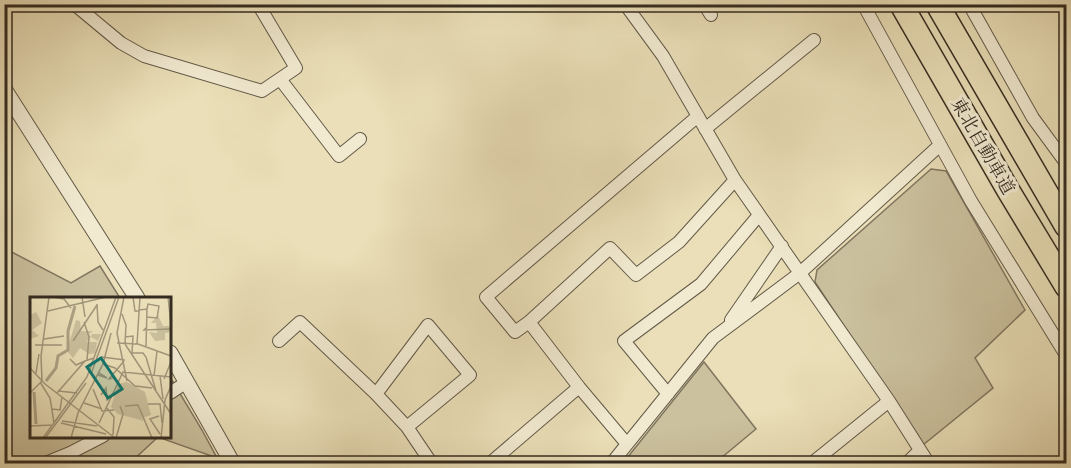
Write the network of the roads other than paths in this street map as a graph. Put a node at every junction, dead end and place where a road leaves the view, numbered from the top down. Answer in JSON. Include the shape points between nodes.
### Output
{"nodes":[{"id":1,"x":74,"y":4,"type":"edge"},
{"id":2,"x":258,"y":4,"type":"edge"},
{"id":3,"x":625,"y":4,"type":"edge"},
{"id":4,"x":863,"y":4,"type":"edge"},
{"id":5,"x":901,"y":4,"type":"edge"},
{"id":6,"x":937,"y":4,"type":"edge"},
{"id":7,"x":969,"y":4,"type":"edge"},
{"id":8,"x":814,"y":40,"type":"dead end"},
{"id":9,"x":279,"y":79,"type":"junction"},
{"id":10,"x":4,"y":89,"type":"edge"},
{"id":11,"x":698,"y":116,"type":"junction"},
{"id":12,"x":705,"y":129,"type":"junction"},
{"id":13,"x":360,"y":140,"type":"dead end"},
{"id":14,"x":940,"y":145,"type":"junction"},
{"id":15,"x":1066,"y":163,"type":"edge"},
{"id":16,"x":735,"y":180,"type":"junction"},
{"id":17,"x":759,"y":214,"type":"junction"},
{"id":18,"x":1066,"y":226,"type":"edge"},
{"id":19,"x":782,"y":246,"type":"junction"},
{"id":20,"x":800,"y":273,"type":"junction"},
{"id":21,"x":1066,"y":286,"type":"edge"},
{"id":22,"x":136,"y":297,"type":"edge"},
{"id":23,"x":529,"y":322,"type":"junction"},
{"id":24,"x":726,"y":328,"type":"junction"},
{"id":25,"x":279,"y":341,"type":"dead end"},
{"id":26,"x":171,"y":355,"type":"edge"},
{"id":27,"x":1066,"y":355,"type":"edge"},
{"id":28,"x":186,"y":382,"type":"junction"},
{"id":29,"x":579,"y":387,"type":"junction"},
{"id":30,"x":171,"y":392,"type":"edge"},
{"id":31,"x":376,"y":394,"type":"junction"},
{"id":32,"x":668,"y":394,"type":"junction"},
{"id":33,"x":889,"y":401,"type":"junction"},
{"id":34,"x":407,"y":427,"type":"junction"},
{"id":35,"x":99,"y":438,"type":"edge"},
{"id":36,"x":627,"y":444,"type":"junction"},
{"id":37,"x":920,"y":450,"type":"junction"},
{"id":38,"x":43,"y":464,"type":"edge"},
{"id":39,"x":233,"y":464,"type":"edge"},
{"id":40,"x":432,"y":464,"type":"edge"},
{"id":41,"x":489,"y":464,"type":"edge"},
{"id":42,"x":611,"y":464,"type":"edge"},
{"id":43,"x":811,"y":464,"type":"edge"},
{"id":44,"x":906,"y":464,"type":"edge"},
{"id":45,"x":928,"y":464,"type":"edge"}],
"edges":[{"from":1,"to":9,"type":"street","via":[[121,43],[144,56],[262,91]]},
{"from":2,"to":9,"type":"street","via":[[296,68]]},
{"from":3,"to":11,"type":"street"},
{"from":4,"to":14,"type":"street"},
{"from":5,"to":21,"type":"highway","name":"東北自動車道"},
{"from":6,"to":18,"type":"highway","name":"東北自動車道"},
{"from":7,"to":15,"type":"street","via":[[1033,118]]},
{"from":8,"to":12,"type":"street"},
{"from":9,"to":13,"type":"street","via":[[339,156]]},
{"from":10,"to":22,"type":"street"},
{"from":11,"to":12,"type":"street"},
{"from":11,"to":23,"type":"street","via":[[486,297],[515,332]]},
{"from":12,"to":16,"type":"street"},
{"from":14,"to":20,"type":"street"},
{"from":14,"to":27,"type":"street"},
{"from":16,"to":17,"type":"street"},
{"from":16,"to":23,"type":"street","via":[[679,242],[636,275],[610,248]]},
{"from":17,"to":19,"type":"street"},
{"from":17,"to":32,"type":"street","via":[[701,284],[624,340]]},
{"from":19,"to":20,"type":"street"},
{"from":19,"to":24,"type":"street"},
{"from":20,"to":24,"type":"street"},
{"from":20,"to":33,"type":"street"},
{"from":23,"to":29,"type":"street"},
{"from":24,"to":32,"type":"street","via":[[713,338]]},
{"from":25,"to":31,"type":"street","via":[[300,322]]},
{"from":26,"to":28,"type":"street"},
{"from":28,"to":30,"type":"street"},
{"from":28,"to":39,"type":"street"},
{"from":29,"to":36,"type":"street"},
{"from":29,"to":41,"type":"street"},
{"from":31,"to":34,"type":"street"},
{"from":31,"to":34,"type":"street","via":[[428,325],[470,375]]},
{"from":32,"to":36,"type":"street"},
{"from":33,"to":37,"type":"street"},
{"from":33,"to":43,"type":"street"},
{"from":34,"to":40,"type":"street"},
{"from":35,"to":38,"type":"street"},
{"from":36,"to":42,"type":"street"},
{"from":37,"to":44,"type":"street"},
{"from":37,"to":45,"type":"street"}]}
